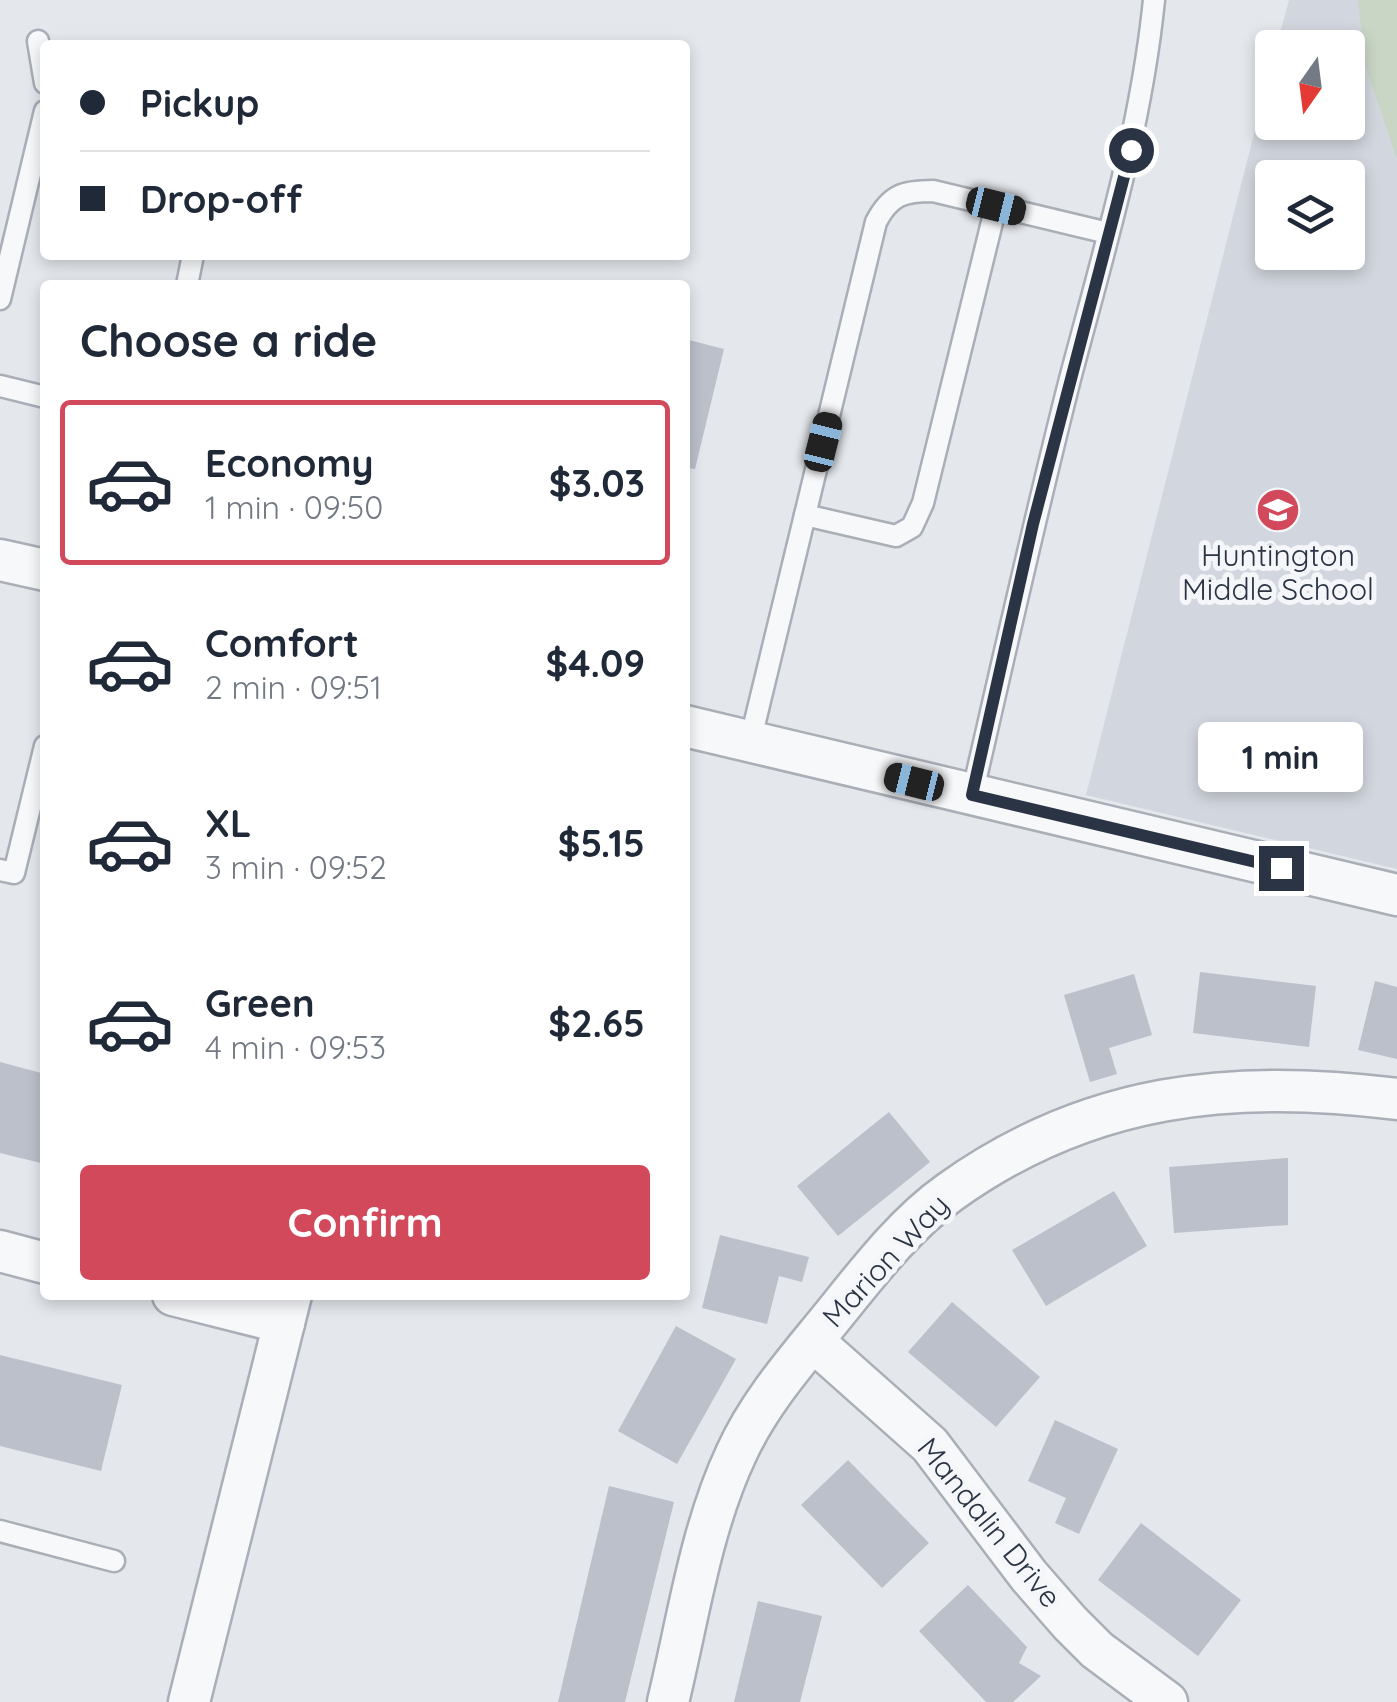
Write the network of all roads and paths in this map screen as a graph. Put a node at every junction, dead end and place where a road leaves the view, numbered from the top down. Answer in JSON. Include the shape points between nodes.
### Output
{"nodes":[{"id":1,"x":1154,"y":0,"type":"edge"},
{"id":2,"x":38,"y":42,"type":"dead end"},
{"id":3,"x":40,"y":53,"type":"edge"},
{"id":4,"x":40,"y":156,"type":"edge"},
{"id":5,"x":35,"y":202,"type":"edge"},
{"id":6,"x":996,"y":206,"type":"junction"},
{"id":7,"x":1108,"y":233,"type":"junction"},
{"id":8,"x":0,"y":299,"type":"edge"},
{"id":9,"x":0,"y":386,"type":"edge"},
{"id":10,"x":40,"y":395,"type":"edge"},
{"id":11,"x":805,"y":515,"type":"junction"},
{"id":12,"x":0,"y":560,"type":"edge"},
{"id":13,"x":40,"y":569,"type":"edge"},
{"id":14,"x":690,"y":727,"type":"edge"},
{"id":15,"x":750,"y":742,"type":"junction"},
{"id":16,"x":40,"y":766,"type":"edge"},
{"id":17,"x":972,"y":795,"type":"junction"},
{"id":18,"x":0,"y":870,"type":"edge"},
{"id":19,"x":1397,"y":895,"type":"edge"},
{"id":20,"x":1397,"y":1099,"type":"edge"},
{"id":21,"x":0,"y":1251,"type":"edge"},
{"id":22,"x":40,"y":1261,"type":"edge"},
{"id":23,"x":214,"y":1300,"type":"edge"},
{"id":24,"x":288,"y":1309,"type":"edge"},
{"id":25,"x":813,"y":1341,"type":"junction"},
{"id":26,"x":0,"y":1531,"type":"edge"},
{"id":27,"x":114,"y":1561,"type":"dead end"},
{"id":28,"x":189,"y":1702,"type":"edge"},
{"id":29,"x":668,"y":1702,"type":"edge"},
{"id":30,"x":1167,"y":1702,"type":"edge"}],
"edges":[{"from":1,"to":7,"type":"lane","via":[[1131,150]]},
{"from":2,"to":3,"type":"lane"},
{"from":4,"to":5,"type":"lane"},
{"from":5,"to":8,"type":"lane"},
{"from":6,"to":7,"type":"lane"},
{"from":6,"to":11,"type":"lane","via":[[933,190],[907,191],[888,201],[876,222]]},
{"from":6,"to":11,"type":"lane","via":[[912,527],[896,536]]},
{"from":7,"to":17,"type":"lane"},
{"from":9,"to":10,"type":"lane"},
{"from":11,"to":15,"type":"lane"},
{"from":12,"to":13,"type":"street"},
{"from":14,"to":15,"type":"street"},
{"from":15,"to":17,"type":"street"},
{"from":16,"to":18,"type":"lane","via":[[14,873]]},
{"from":17,"to":19,"type":"street"},
{"from":20,"to":25,"type":"street","name":"Marion Way","via":[[1300,1090],[1188,1094],[1082,1121],[948,1193],[890,1248]]},
{"from":21,"to":22,"type":"street"},
{"from":23,"to":24,"type":"street"},
{"from":24,"to":28,"type":"street"},
{"from":25,"to":29,"type":"street","name":"Marion Way","via":[[763,1404],[734,1457],[707,1538]]},
{"from":25,"to":30,"type":"street","name":"Mandalin Drive","via":[[930,1444],[1070,1623]]},
{"from":26,"to":27,"type":"lane"}]}
